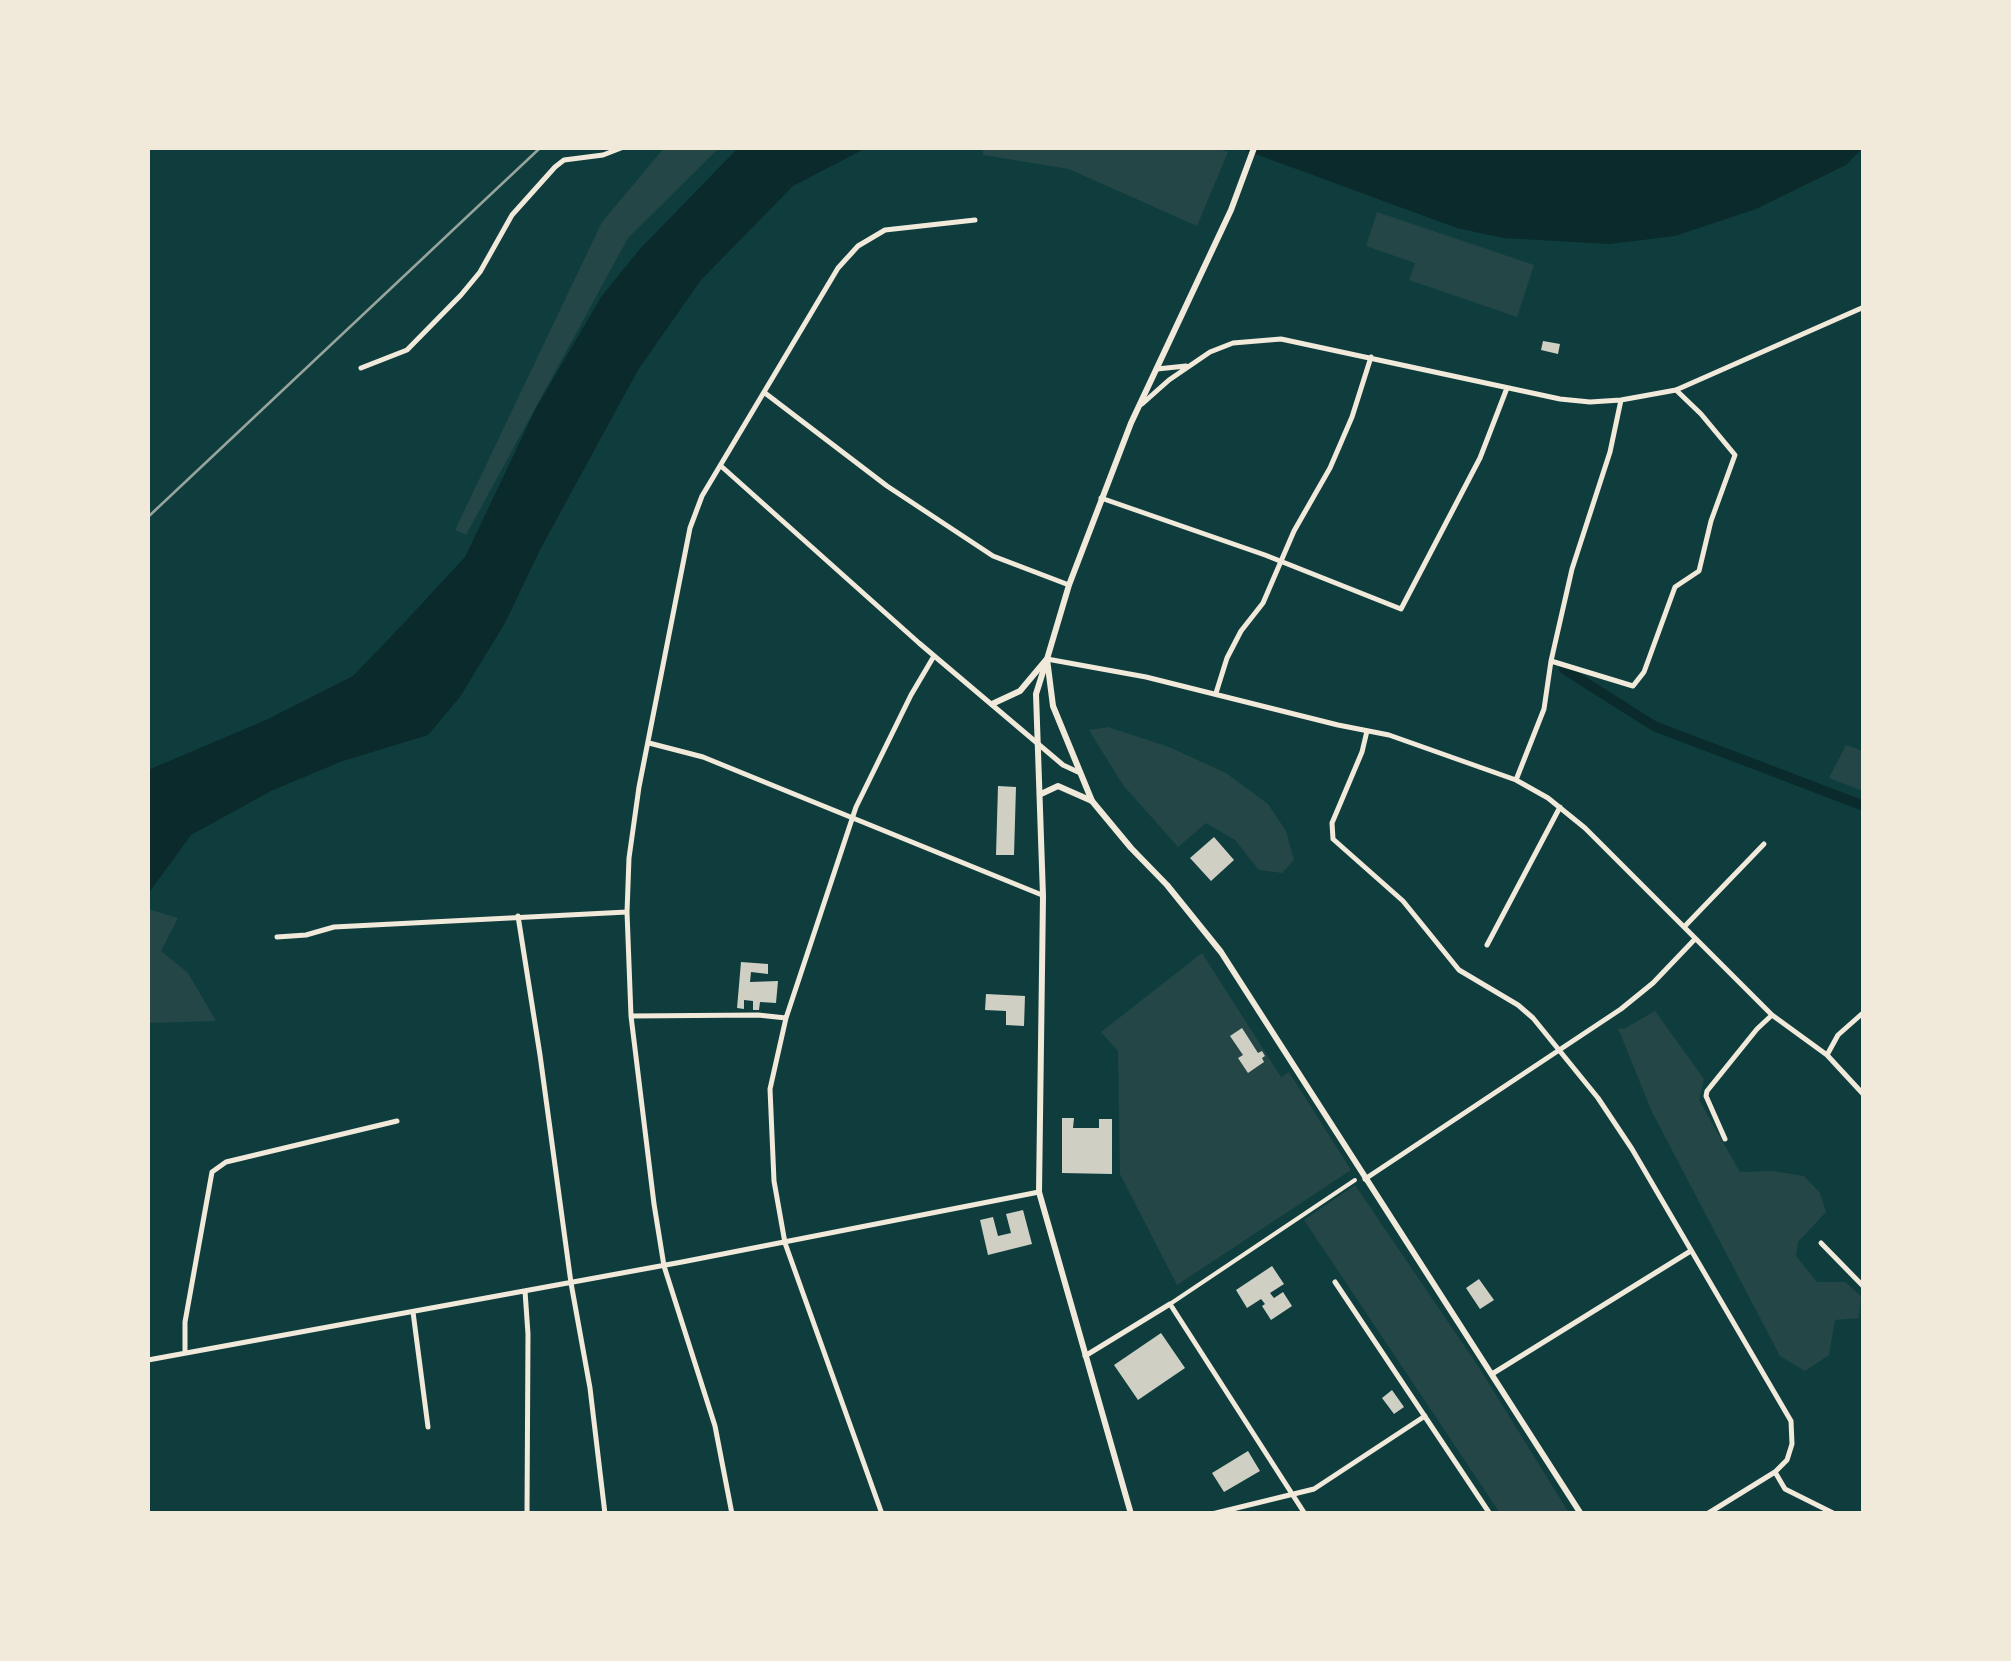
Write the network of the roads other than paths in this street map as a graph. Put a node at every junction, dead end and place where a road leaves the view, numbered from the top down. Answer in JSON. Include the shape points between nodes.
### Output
{"nodes":[{"id":1,"x":620,"y":148,"type":"edge"},
{"id":2,"x":1254,"y":148,"type":"edge"},
{"id":3,"x":975,"y":220,"type":"dead end"},
{"id":4,"x":1864,"y":307,"type":"edge"},
{"id":5,"x":1371,"y":358,"type":"junction"},
{"id":6,"x":1188,"y":365,"type":"junction"},
{"id":7,"x":360,"y":368,"type":"dead end"},
{"id":8,"x":1155,"y":369,"type":"junction"},
{"id":9,"x":1508,"y":388,"type":"junction"},
{"id":10,"x":1676,"y":390,"type":"junction"},
{"id":11,"x":764,"y":392,"type":"junction"},
{"id":12,"x":1620,"y":400,"type":"junction"},
{"id":13,"x":1138,"y":408,"type":"junction"},
{"id":14,"x":720,"y":466,"type":"junction"},
{"id":15,"x":1101,"y":498,"type":"junction"},
{"id":16,"x":1280,"y":562,"type":"junction"},
{"id":17,"x":1069,"y":585,"type":"junction"},
{"id":18,"x":934,"y":656,"type":"junction"},
{"id":19,"x":1046,"y":660,"type":"junction"},
{"id":20,"x":1551,"y":660,"type":"junction"},
{"id":21,"x":1216,"y":694,"type":"junction"},
{"id":22,"x":992,"y":704,"type":"junction"},
{"id":23,"x":1367,"y":730,"type":"junction"},
{"id":24,"x":1037,"y":742,"type":"junction"},
{"id":25,"x":649,"y":743,"type":"junction"},
{"id":26,"x":1078,"y":772,"type":"junction"},
{"id":27,"x":1516,"y":780,"type":"junction"},
{"id":28,"x":1040,"y":794,"type":"junction"},
{"id":29,"x":1092,"y":801,"type":"junction"},
{"id":30,"x":1560,"y":808,"type":"junction"},
{"id":31,"x":852,"y":818,"type":"junction"},
{"id":32,"x":1764,"y":844,"type":"dead end"},
{"id":33,"x":1043,"y":896,"type":"junction"},
{"id":34,"x":626,"y":912,"type":"junction"},
{"id":35,"x":518,"y":916,"type":"junction"},
{"id":36,"x":1684,"y":927,"type":"junction"},
{"id":37,"x":277,"y":937,"type":"dead end"},
{"id":38,"x":1696,"y":939,"type":"junction"},
{"id":39,"x":1487,"y":945,"type":"dead end"},
{"id":40,"x":1864,"y":1012,"type":"edge"},
{"id":41,"x":631,"y":1016,"type":"junction"},
{"id":42,"x":1772,"y":1016,"type":"junction"},
{"id":43,"x":786,"y":1018,"type":"junction"},
{"id":44,"x":1560,"y":1051,"type":"junction"},
{"id":45,"x":1827,"y":1055,"type":"junction"},
{"id":46,"x":1864,"y":1095,"type":"edge"},
{"id":47,"x":397,"y":1121,"type":"dead end"},
{"id":48,"x":1725,"y":1139,"type":"dead end"},
{"id":49,"x":1365,"y":1178,"type":"junction"},
{"id":50,"x":1355,"y":1180,"type":"dead end"},
{"id":51,"x":1039,"y":1192,"type":"junction"},
{"id":52,"x":785,"y":1243,"type":"junction"},
{"id":53,"x":1821,"y":1243,"type":"dead end"},
{"id":54,"x":1689,"y":1251,"type":"junction"},
{"id":55,"x":664,"y":1266,"type":"junction"},
{"id":56,"x":1335,"y":1282,"type":"dead end"},
{"id":57,"x":571,"y":1283,"type":"junction"},
{"id":58,"x":1864,"y":1287,"type":"edge"},
{"id":59,"x":525,"y":1291,"type":"junction"},
{"id":60,"x":1170,"y":1304,"type":"junction"},
{"id":61,"x":413,"y":1312,"type":"junction"},
{"id":62,"x":185,"y":1353,"type":"junction"},
{"id":63,"x":1085,"y":1356,"type":"junction"},
{"id":64,"x":148,"y":1360,"type":"edge"},
{"id":65,"x":1492,"y":1374,"type":"junction"},
{"id":66,"x":1425,"y":1416,"type":"junction"},
{"id":67,"x":428,"y":1426,"type":"dead end"},
{"id":68,"x":1775,"y":1472,"type":"junction"},
{"id":69,"x":1295,"y":1494,"type":"junction"},
{"id":70,"x":527,"y":1514,"type":"edge"},
{"id":71,"x":604,"y":1514,"type":"edge"},
{"id":72,"x":732,"y":1514,"type":"edge"},
{"id":73,"x":882,"y":1514,"type":"edge"},
{"id":74,"x":1131,"y":1514,"type":"edge"},
{"id":75,"x":1212,"y":1514,"type":"edge"},
{"id":76,"x":1305,"y":1514,"type":"edge"},
{"id":77,"x":1490,"y":1514,"type":"edge"},
{"id":78,"x":1581,"y":1514,"type":"edge"},
{"id":79,"x":1707,"y":1514,"type":"edge"},
{"id":80,"x":1835,"y":1514,"type":"edge"}],
"edges":[{"from":1,"to":7,"type":"street","via":[[555,166],[512,215],[462,295],[407,350]]},
{"from":2,"to":8,"type":"main road"},
{"from":3,"to":11,"type":"street","via":[[885,230],[858,246]]},
{"from":4,"to":10,"type":"street"},
{"from":5,"to":6,"type":"street","via":[[1281,339],[1254,340]]},
{"from":5,"to":9,"type":"street"},
{"from":5,"to":16,"type":"street","via":[[1340,445]]},
{"from":6,"to":8,"type":"street"},
{"from":6,"to":13,"type":"street"},
{"from":8,"to":13,"type":"main road"},
{"from":9,"to":12,"type":"street","via":[[1590,402]]},
{"from":9,"to":16,"type":"street","via":[[1480,458],[1401,608]]},
{"from":10,"to":12,"type":"street"},
{"from":10,"to":20,"type":"street","via":[[1735,454],[1702,565],[1675,587],[1639,682],[1626,686]]},
{"from":11,"to":14,"type":"street"},
{"from":11,"to":17,"type":"street","via":[[979,547]]},
{"from":12,"to":20,"type":"street"},
{"from":13,"to":15,"type":"main road"},
{"from":14,"to":18,"type":"street"},
{"from":14,"to":25,"type":"street","via":[[690,528]]},
{"from":15,"to":16,"type":"street"},
{"from":15,"to":17,"type":"main road"},
{"from":16,"to":21,"type":"street","via":[[1263,602],[1240,631]]},
{"from":17,"to":19,"type":"main road"},
{"from":18,"to":22,"type":"street"},
{"from":18,"to":31,"type":"street"},
{"from":19,"to":21,"type":"street"},
{"from":19,"to":22,"type":"main road","via":[[1020,691]]},
{"from":19,"to":24,"type":"main road","via":[[1036,694]]},
{"from":19,"to":26,"type":"main road","via":[[1052,706]]},
{"from":20,"to":27,"type":"street","via":[[1544,709]]},
{"from":21,"to":23,"type":"street"},
{"from":22,"to":24,"type":"street"},
{"from":23,"to":27,"type":"street"},
{"from":23,"to":44,"type":"street","via":[[1332,824],[1333,838],[1403,902],[1459,970],[1518,1006]]},
{"from":24,"to":26,"type":"street"},
{"from":24,"to":28,"type":"main road"},
{"from":25,"to":31,"type":"street","via":[[704,756]]},
{"from":25,"to":34,"type":"street"},
{"from":26,"to":29,"type":"main road"},
{"from":27,"to":30,"type":"street"},
{"from":28,"to":29,"type":"main road","via":[[1058,786]]},
{"from":28,"to":33,"type":"main road"},
{"from":29,"to":49,"type":"main road","via":[[1221,952]]},
{"from":30,"to":36,"type":"street"},
{"from":30,"to":39,"type":"street"},
{"from":31,"to":33,"type":"street"},
{"from":31,"to":43,"type":"street"},
{"from":32,"to":36,"type":"street"},
{"from":33,"to":51,"type":"main road"},
{"from":34,"to":35,"type":"street"},
{"from":34,"to":41,"type":"street"},
{"from":35,"to":37,"type":"street","via":[[334,926]]},
{"from":35,"to":57,"type":"street"},
{"from":36,"to":38,"type":"street"},
{"from":38,"to":42,"type":"street"},
{"from":38,"to":44,"type":"street","via":[[1653,983]]},
{"from":40,"to":45,"type":"street"},
{"from":41,"to":43,"type":"street"},
{"from":41,"to":55,"type":"street"},
{"from":42,"to":45,"type":"street"},
{"from":42,"to":48,"type":"street","via":[[1706,1096]]},
{"from":43,"to":52,"type":"street","via":[[770,1089]]},
{"from":44,"to":49,"type":"street"},
{"from":44,"to":54,"type":"street","via":[[1632,1149]]},
{"from":45,"to":46,"type":"street"},
{"from":47,"to":62,"type":"street","via":[[226,1162],[212,1172],[184,1322]]},
{"from":49,"to":65,"type":"main road"},
{"from":50,"to":60,"type":"street"},
{"from":51,"to":52,"type":"street"},
{"from":51,"to":63,"type":"main road"},
{"from":52,"to":55,"type":"street"},
{"from":52,"to":73,"type":"street"},
{"from":53,"to":58,"type":"street"},
{"from":54,"to":65,"type":"street"},
{"from":54,"to":68,"type":"street","via":[[1792,1421],[1792,1444]]},
{"from":55,"to":57,"type":"street"},
{"from":55,"to":72,"type":"street","via":[[715,1426]]},
{"from":56,"to":66,"type":"street"},
{"from":57,"to":59,"type":"street"},
{"from":57,"to":71,"type":"street"},
{"from":59,"to":61,"type":"street"},
{"from":59,"to":70,"type":"street"},
{"from":60,"to":63,"type":"street"},
{"from":60,"to":69,"type":"street"},
{"from":61,"to":62,"type":"street"},
{"from":61,"to":67,"type":"street"},
{"from":62,"to":64,"type":"street"},
{"from":63,"to":74,"type":"main road"},
{"from":65,"to":78,"type":"main road"},
{"from":66,"to":69,"type":"street"},
{"from":66,"to":77,"type":"street"},
{"from":68,"to":79,"type":"street"},
{"from":68,"to":80,"type":"street","via":[[1785,1489]]},
{"from":69,"to":75,"type":"street"},
{"from":69,"to":76,"type":"street"}]}
